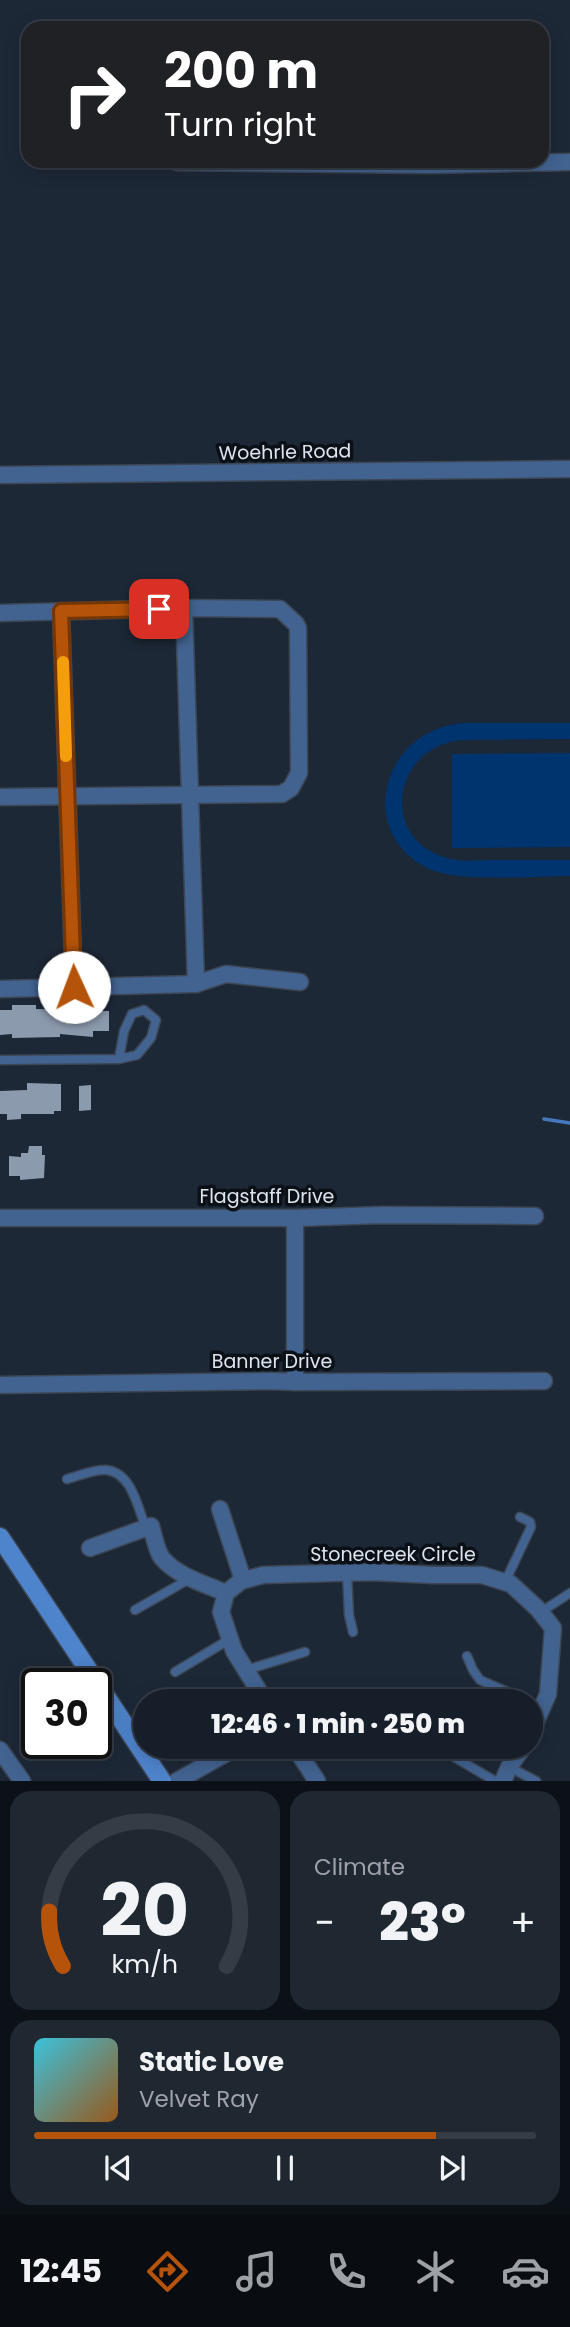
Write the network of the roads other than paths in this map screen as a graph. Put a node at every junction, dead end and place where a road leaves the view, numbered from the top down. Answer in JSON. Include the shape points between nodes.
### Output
{"nodes":[{"id":1,"x":549,"y":162,"type":"edge"},
{"id":2,"x":570,"y":162,"type":"edge"},
{"id":3,"x":570,"y":470,"type":"edge"},
{"id":4,"x":0,"y":475,"type":"edge"},
{"id":5,"x":184,"y":608,"type":"junction"},
{"id":6,"x":61,"y":611,"type":"junction"},
{"id":7,"x":0,"y":613,"type":"edge"},
{"id":8,"x":67,"y":796,"type":"junction"},
{"id":9,"x":190,"y":796,"type":"junction"},
{"id":10,"x":0,"y":797,"type":"edge"},
{"id":11,"x":300,"y":982,"type":"dead end"},
{"id":12,"x":196,"y":984,"type":"junction"},
{"id":13,"x":74,"y":987,"type":"junction"},
{"id":14,"x":0,"y":989,"type":"edge"},
{"id":15,"x":119,"y":1059,"type":"junction"},
{"id":16,"x":0,"y":1060,"type":"edge"},
{"id":17,"x":535,"y":1216,"type":"dead end"},
{"id":18,"x":0,"y":1218,"type":"edge"},
{"id":19,"x":295,"y":1218,"type":"junction"},
{"id":20,"x":544,"y":1381,"type":"dead end"},
{"id":21,"x":295,"y":1382,"type":"junction"},
{"id":22,"x":0,"y":1385,"type":"edge"},
{"id":23,"x":67,"y":1479,"type":"dead end"},
{"id":24,"x":220,"y":1509,"type":"dead end"},
{"id":25,"x":520,"y":1517,"type":"dead end"},
{"id":26,"x":146,"y":1528,"type":"junction"},
{"id":27,"x":0,"y":1537,"type":"edge"},
{"id":28,"x":90,"y":1548,"type":"dead end"},
{"id":29,"x":347,"y":1573,"type":"junction"},
{"id":30,"x":191,"y":1578,"type":"junction"},
{"id":31,"x":243,"y":1580,"type":"junction"},
{"id":32,"x":505,"y":1582,"type":"junction"},
{"id":33,"x":226,"y":1593,"type":"junction"},
{"id":34,"x":570,"y":1593,"type":"edge"},
{"id":35,"x":135,"y":1610,"type":"dead end"},
{"id":36,"x":541,"y":1612,"type":"junction"},
{"id":37,"x":353,"y":1632,"type":"dead end"},
{"id":38,"x":230,"y":1639,"type":"junction"},
{"id":39,"x":305,"y":1652,"type":"dead end"},
{"id":40,"x":467,"y":1656,"type":"dead end"},
{"id":41,"x":246,"y":1670,"type":"junction"},
{"id":42,"x":175,"y":1672,"type":"dead end"},
{"id":43,"x":257,"y":1689,"type":"edge"},
{"id":44,"x":498,"y":1689,"type":"edge"},
{"id":45,"x":543,"y":1698,"type":"edge"},
{"id":46,"x":0,"y":1750,"type":"edge"},
{"id":47,"x":216,"y":1759,"type":"edge"},
{"id":48,"x":303,"y":1759,"type":"edge"},
{"id":49,"x":457,"y":1759,"type":"edge"},
{"id":50,"x":516,"y":1759,"type":"edge"},
{"id":51,"x":506,"y":1774,"type":"edge"},
{"id":52,"x":22,"y":1781,"type":"edge"},
{"id":53,"x":162,"y":1781,"type":"edge"},
{"id":54,"x":177,"y":1781,"type":"edge"},
{"id":55,"x":317,"y":1781,"type":"edge"},
{"id":56,"x":495,"y":1781,"type":"edge"},
{"id":57,"x":536,"y":1781,"type":"edge"}],
"edges":[{"from":1,"to":2,"type":"street"},
{"from":3,"to":4,"type":"street","name":"Woehrle Road"},
{"from":5,"to":6,"type":"street"},
{"from":5,"to":9,"type":"street"},
{"from":5,"to":9,"type":"street","via":[[280,609],[298,628],[299,773],[291,788],[282,794]]},
{"from":6,"to":7,"type":"street"},
{"from":6,"to":8,"type":"street"},
{"from":8,"to":9,"type":"street"},
{"from":8,"to":10,"type":"street"},
{"from":8,"to":13,"type":"street"},
{"from":9,"to":12,"type":"street"},
{"from":11,"to":12,"type":"street","via":[[226,974]]},
{"from":12,"to":13,"type":"street"},
{"from":13,"to":14,"type":"street"},
{"from":15,"to":15,"type":"lane","via":[[137,1055],[151,1038],[156,1020],[144,1010],[132,1014]]},
{"from":15,"to":16,"type":"lane"},
{"from":17,"to":19,"type":"street","name":"Flagstaff Drive"},
{"from":18,"to":19,"type":"street","name":"Flagstaff Drive"},
{"from":19,"to":21,"type":"street"},
{"from":20,"to":21,"type":"street","name":"Banner Drive"},
{"from":21,"to":22,"type":"street","name":"Banner Drive"},
{"from":23,"to":26,"type":"lane","via":[[106,1470],[119,1474],[128,1483]]},
{"from":24,"to":31,"type":"street"},
{"from":25,"to":32,"type":"lane","via":[[531,1527]]},
{"from":26,"to":28,"type":"street"},
{"from":26,"to":30,"type":"street","via":[[151,1526],[160,1556]]},
{"from":27,"to":53,"type":"street"},
{"from":29,"to":31,"type":"street","name":"Stonecreek Circle","via":[[263,1575]]},
{"from":29,"to":32,"type":"street","name":"Stonecreek Circle","via":[[482,1575]]},
{"from":29,"to":37,"type":"lane"},
{"from":30,"to":33,"type":"street"},
{"from":30,"to":35,"type":"lane"},
{"from":31,"to":33,"type":"street","name":"Stonecreek Circle"},
{"from":32,"to":36,"type":"street","name":"Stonecreek Circle"},
{"from":33,"to":38,"type":"street","via":[[221,1612]]},
{"from":34,"to":36,"type":"lane"},
{"from":36,"to":45,"type":"street","name":"Stonecreek Circle","via":[[553,1628],[548,1695]]},
{"from":38,"to":41,"type":"street"},
{"from":38,"to":42,"type":"lane"},
{"from":39,"to":41,"type":"lane"},
{"from":40,"to":44,"type":"lane","via":[[480,1681]]},
{"from":41,"to":43,"type":"street"},
{"from":46,"to":52,"type":"street"},
{"from":47,"to":54,"type":"street"},
{"from":48,"to":55,"type":"street"},
{"from":49,"to":56,"type":"lane"},
{"from":50,"to":51,"type":"street"},
{"from":51,"to":57,"type":"lane"}]}
